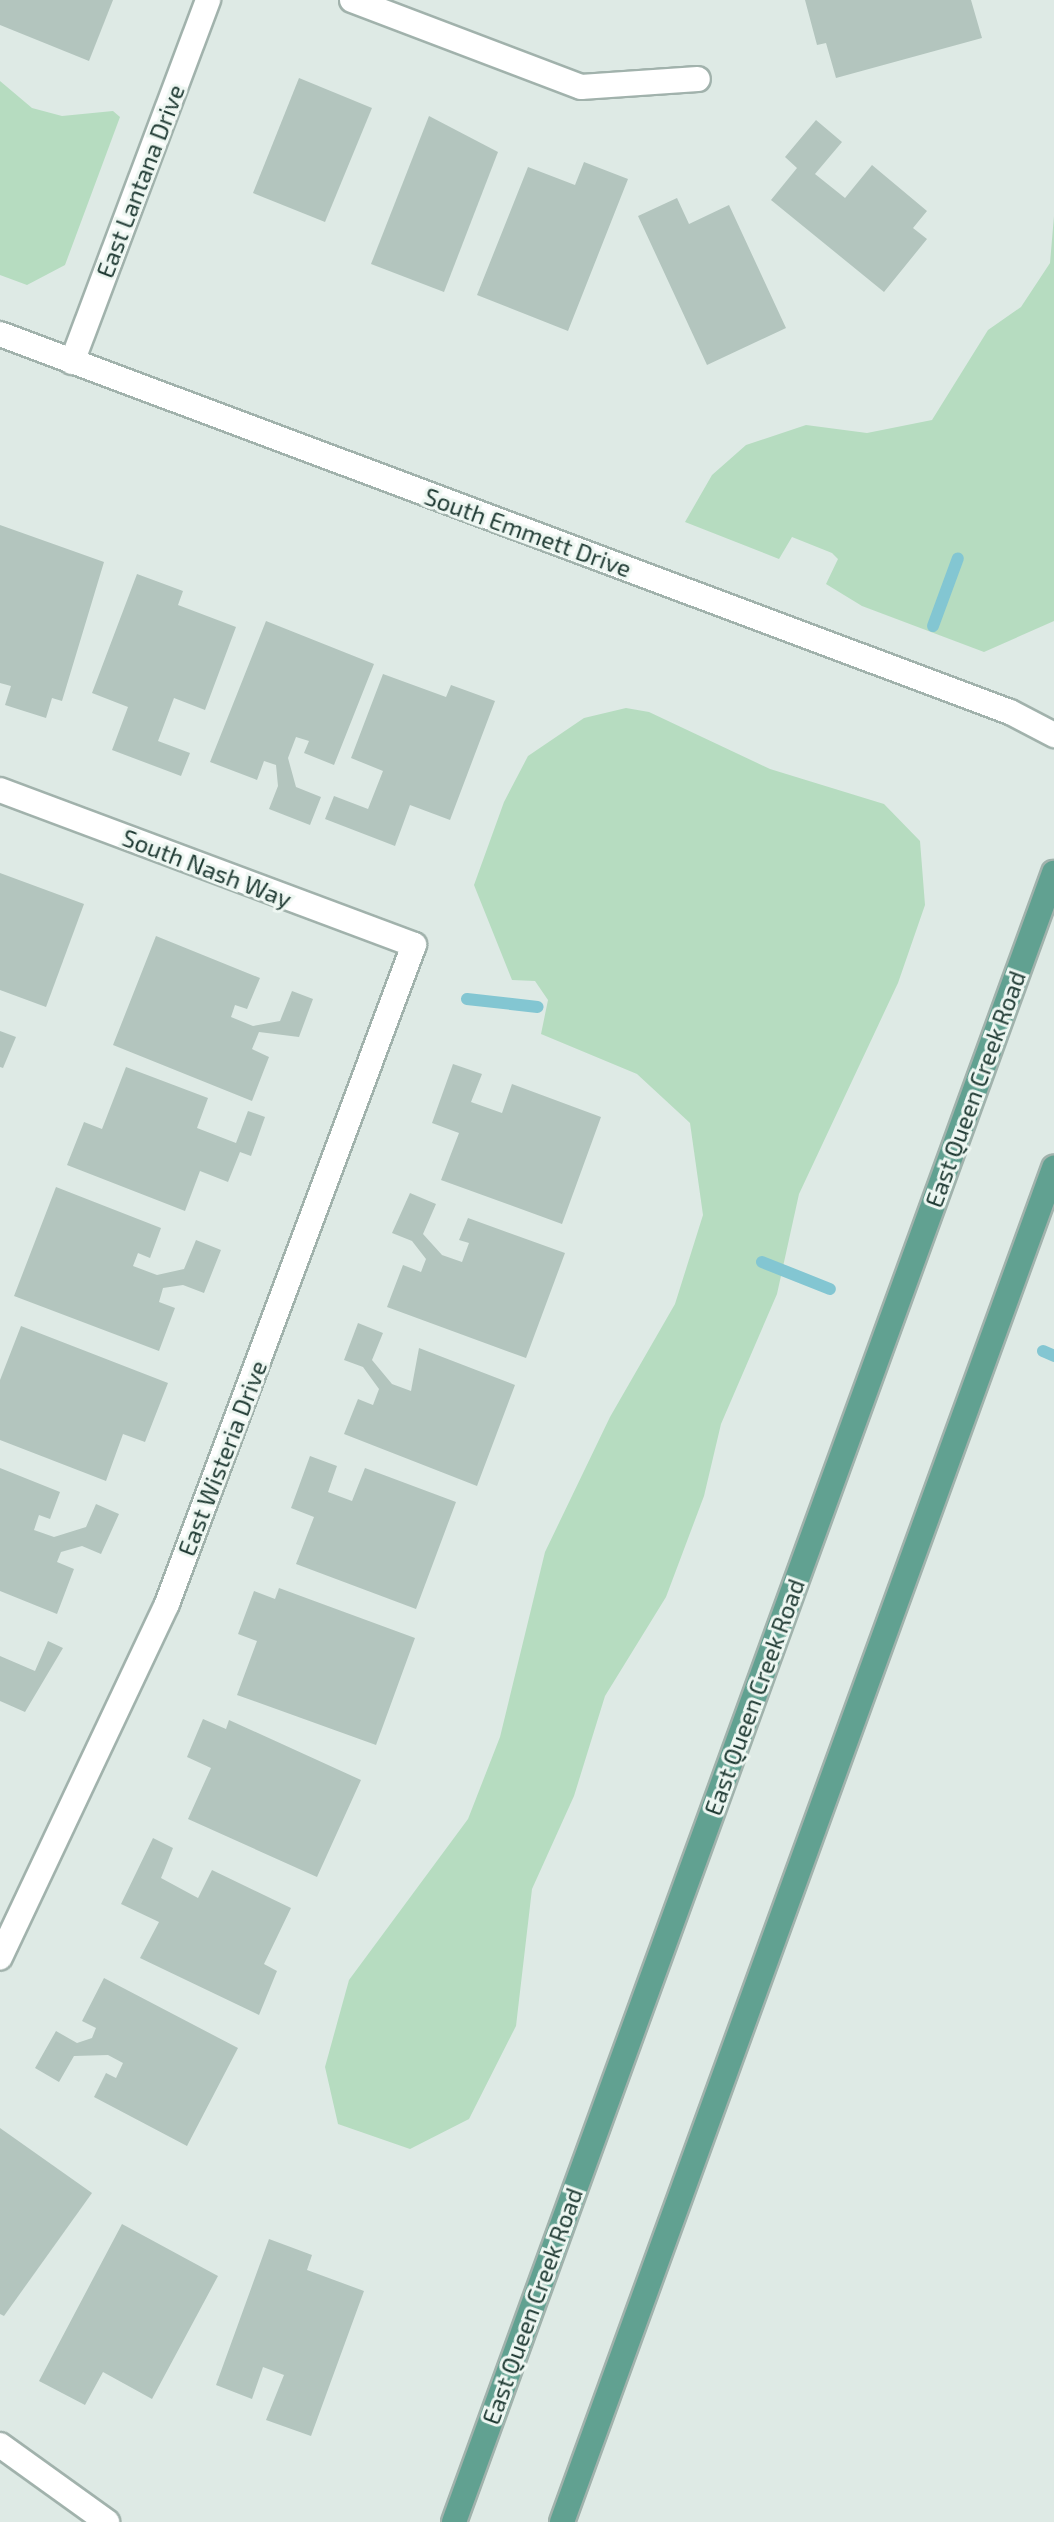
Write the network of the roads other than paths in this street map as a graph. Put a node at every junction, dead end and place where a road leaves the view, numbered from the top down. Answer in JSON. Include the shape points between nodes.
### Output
{"nodes":[{"id":1,"x":208,"y":0,"type":"edge"},
{"id":2,"x":352,"y":0,"type":"edge"},
{"id":3,"x":698,"y":79,"type":"dead end"},
{"id":4,"x":0,"y":334,"type":"edge"},
{"id":5,"x":72,"y":362,"type":"junction"},
{"id":6,"x":1054,"y":735,"type":"edge"},
{"id":7,"x":0,"y":790,"type":"edge"},
{"id":8,"x":1054,"y":873,"type":"edge"},
{"id":9,"x":414,"y":945,"type":"joint"},
{"id":10,"x":1054,"y":1168,"type":"edge"},
{"id":11,"x":0,"y":1958,"type":"edge"},
{"id":12,"x":0,"y":2445,"type":"edge"},
{"id":13,"x":107,"y":2522,"type":"edge"},
{"id":14,"x":454,"y":2522,"type":"edge"},
{"id":15,"x":562,"y":2522,"type":"edge"}],
"edges":[{"from":1,"to":5,"type":"street","name":"East Lantana Drive"},
{"from":2,"to":3,"type":"street","via":[[581,87]]},
{"from":4,"to":5,"type":"street","name":"South Emmett Drive"},
{"from":5,"to":6,"type":"street","name":"South Emmett Drive","via":[[1010,712]]},
{"from":7,"to":9,"type":"street","name":"South Nash Way"},
{"from":8,"to":14,"type":"main road","name":"East Queen Creek Road"},
{"from":9,"to":11,"type":"street","name":"East Wisteria Drive","via":[[167,1604]]},
{"from":10,"to":15,"type":"main road"},
{"from":12,"to":13,"type":"street"}]}
